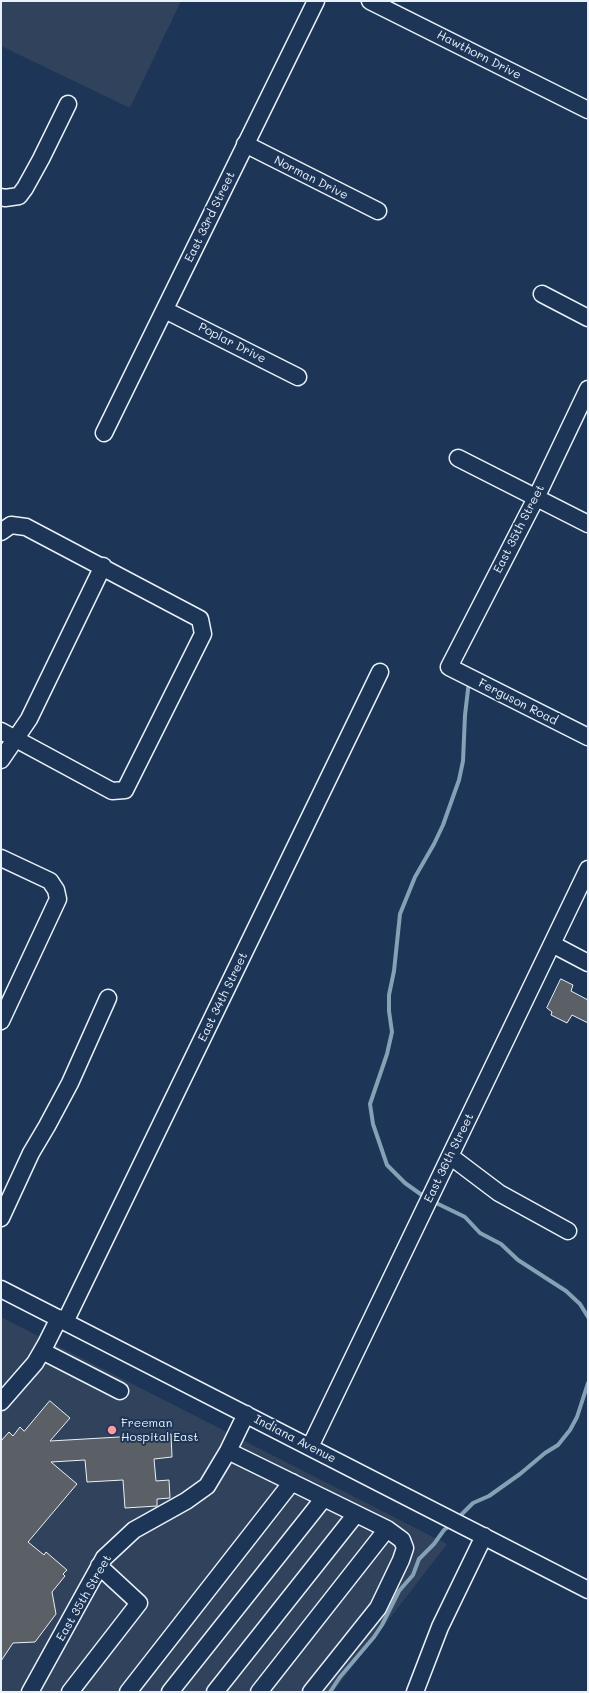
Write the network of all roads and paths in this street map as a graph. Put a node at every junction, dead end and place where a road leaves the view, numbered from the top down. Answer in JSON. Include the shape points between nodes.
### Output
{"nodes":[{"id":1,"x":316,"y":1,"type":"edge"},
{"id":2,"x":370,"y":1,"type":"edge"},
{"id":3,"x":68,"y":104,"type":"dead end"},
{"id":4,"x":588,"y":110,"type":"edge"},
{"id":5,"x":245,"y":144,"type":"junction"},
{"id":6,"x":1,"y":197,"type":"edge"},
{"id":7,"x":378,"y":211,"type":"dead end"},
{"id":8,"x":542,"y":294,"type":"dead end"},
{"id":9,"x":165,"y":310,"type":"junction"},
{"id":10,"x":588,"y":318,"type":"edge"},
{"id":11,"x":298,"y":377,"type":"dead end"},
{"id":12,"x":588,"y":389,"type":"edge"},
{"id":13,"x":104,"y":433,"type":"dead end"},
{"id":14,"x":458,"y":458,"type":"dead end"},
{"id":15,"x":536,"y":498,"type":"junction"},
{"id":16,"x":588,"y":524,"type":"edge"},
{"id":17,"x":1,"y":532,"type":"edge"},
{"id":18,"x":103,"y":566,"type":"junction"},
{"id":19,"x":448,"y":667,"type":"joint"},
{"id":20,"x":380,"y":672,"type":"dead end"},
{"id":21,"x":1,"y":731,"type":"edge"},
{"id":22,"x":588,"y":737,"type":"edge"},
{"id":23,"x":16,"y":739,"type":"junction"},
{"id":24,"x":1,"y":760,"type":"edge"},
{"id":25,"x":1,"y":858,"type":"edge"},
{"id":26,"x":588,"y":869,"type":"edge"},
{"id":27,"x":552,"y":944,"type":"junction"},
{"id":28,"x":588,"y":963,"type":"edge"},
{"id":29,"x":108,"y":998,"type":"dead end"},
{"id":30,"x":1,"y":1021,"type":"edge"},
{"id":31,"x":450,"y":1156,"type":"junction"},
{"id":32,"x":1,"y":1218,"type":"edge"},
{"id":33,"x":568,"y":1231,"type":"dead end"},
{"id":34,"x":1,"y":1289,"type":"edge"},
{"id":35,"x":62,"y":1320,"type":"junction"},
{"id":36,"x":42,"y":1351,"type":"junction"},
{"id":37,"x":120,"y":1391,"type":"dead end"},
{"id":38,"x":1,"y":1402,"type":"edge"},
{"id":39,"x":246,"y":1414,"type":"junction"},
{"id":40,"x":310,"y":1447,"type":"junction"},
{"id":41,"x":228,"y":1450,"type":"junction"},
{"id":42,"x":292,"y":1482,"type":"junction"},
{"id":43,"x":324,"y":1498,"type":"junction"},
{"id":44,"x":356,"y":1514,"type":"junction"},
{"id":45,"x":387,"y":1529,"type":"junction"},
{"id":46,"x":484,"y":1536,"type":"junction"},
{"id":47,"x":99,"y":1566,"type":"junction"},
{"id":48,"x":588,"y":1590,"type":"edge"},
{"id":49,"x":30,"y":1692,"type":"edge"},
{"id":50,"x":70,"y":1692,"type":"edge"},
{"id":51,"x":128,"y":1692,"type":"edge"},
{"id":52,"x":170,"y":1692,"type":"edge"},
{"id":53,"x":215,"y":1692,"type":"edge"},
{"id":54,"x":259,"y":1692,"type":"edge"},
{"id":55,"x":311,"y":1692,"type":"edge"},
{"id":56,"x":415,"y":1692,"type":"edge"}],
"edges":[{"from":1,"to":5,"type":"street","name":"East 33rd Street"},
{"from":2,"to":4,"type":"street","name":"Hawthorn Drive"},
{"from":3,"to":6,"type":"street","via":[[25,188],[19,196]]},
{"from":5,"to":7,"type":"street","name":"Norman Drive"},
{"from":5,"to":9,"type":"street","name":"East 33rd Street"},
{"from":8,"to":10,"type":"street"},
{"from":9,"to":11,"type":"street","name":"Poplar Drive"},
{"from":9,"to":13,"type":"street","name":"East 33rd Street"},
{"from":12,"to":15,"type":"street","name":"East 35th Street"},
{"from":14,"to":15,"type":"street"},
{"from":15,"to":16,"type":"street"},
{"from":15,"to":19,"type":"street","name":"East 35th Street"},
{"from":17,"to":18,"type":"street","via":[[11,525],[26,526]]},
{"from":18,"to":23,"type":"street","via":[[29,719]]},
{"from":18,"to":23,"type":"street","via":[[200,619],[203,634],[125,790],[112,791]]},
{"from":19,"to":22,"type":"street","name":"Ferguson Road"},
{"from":20,"to":35,"type":"street","name":"East 34th Street"},
{"from":21,"to":23,"type":"street"},
{"from":23,"to":24,"type":"street"},
{"from":25,"to":30,"type":"street","via":[[50,881],[58,899]]},
{"from":26,"to":27,"type":"street","name":"East 36th Street"},
{"from":27,"to":28,"type":"street"},
{"from":27,"to":31,"type":"street","name":"East 36th Street"},
{"from":29,"to":32,"type":"street","via":[[70,1083],[31,1153]]},
{"from":31,"to":33,"type":"street","via":[[498,1193]]},
{"from":31,"to":40,"type":"street","name":"East 36th Street"},
{"from":34,"to":35,"type":"street","name":"Indiana Avenue"},
{"from":35,"to":36,"type":"street","name":"East 34th Street"},
{"from":35,"to":39,"type":"street","name":"Indiana Avenue"},
{"from":36,"to":37,"type":"street"},
{"from":36,"to":38,"type":"street","name":"East 34th Street","via":[[35,1363]]},
{"from":39,"to":40,"type":"street","name":"Indiana Avenue"},
{"from":39,"to":41,"type":"street","name":"East 35th Street"},
{"from":40,"to":46,"type":"street","name":"Indiana Avenue"},
{"from":41,"to":42,"type":"street"},
{"from":41,"to":47,"type":"street","name":"East 35th Street","via":[[207,1486],[186,1501],[134,1530],[116,1545]]},
{"from":42,"to":43,"type":"street"},
{"from":42,"to":51,"type":"street"},
{"from":43,"to":44,"type":"street"},
{"from":43,"to":52,"type":"street"},
{"from":44,"to":45,"type":"street"},
{"from":44,"to":53,"type":"street"},
{"from":45,"to":54,"type":"street"},
{"from":45,"to":55,"type":"street","via":[[402,1540],[405,1548],[401,1560],[378,1608]]},
{"from":46,"to":48,"type":"street","name":"Indiana Avenue"},
{"from":46,"to":56,"type":"street","via":[[440,1627]]},
{"from":47,"to":49,"type":"street","name":"East 35th Street"},
{"from":47,"to":50,"type":"street","via":[[139,1603]]}]}
